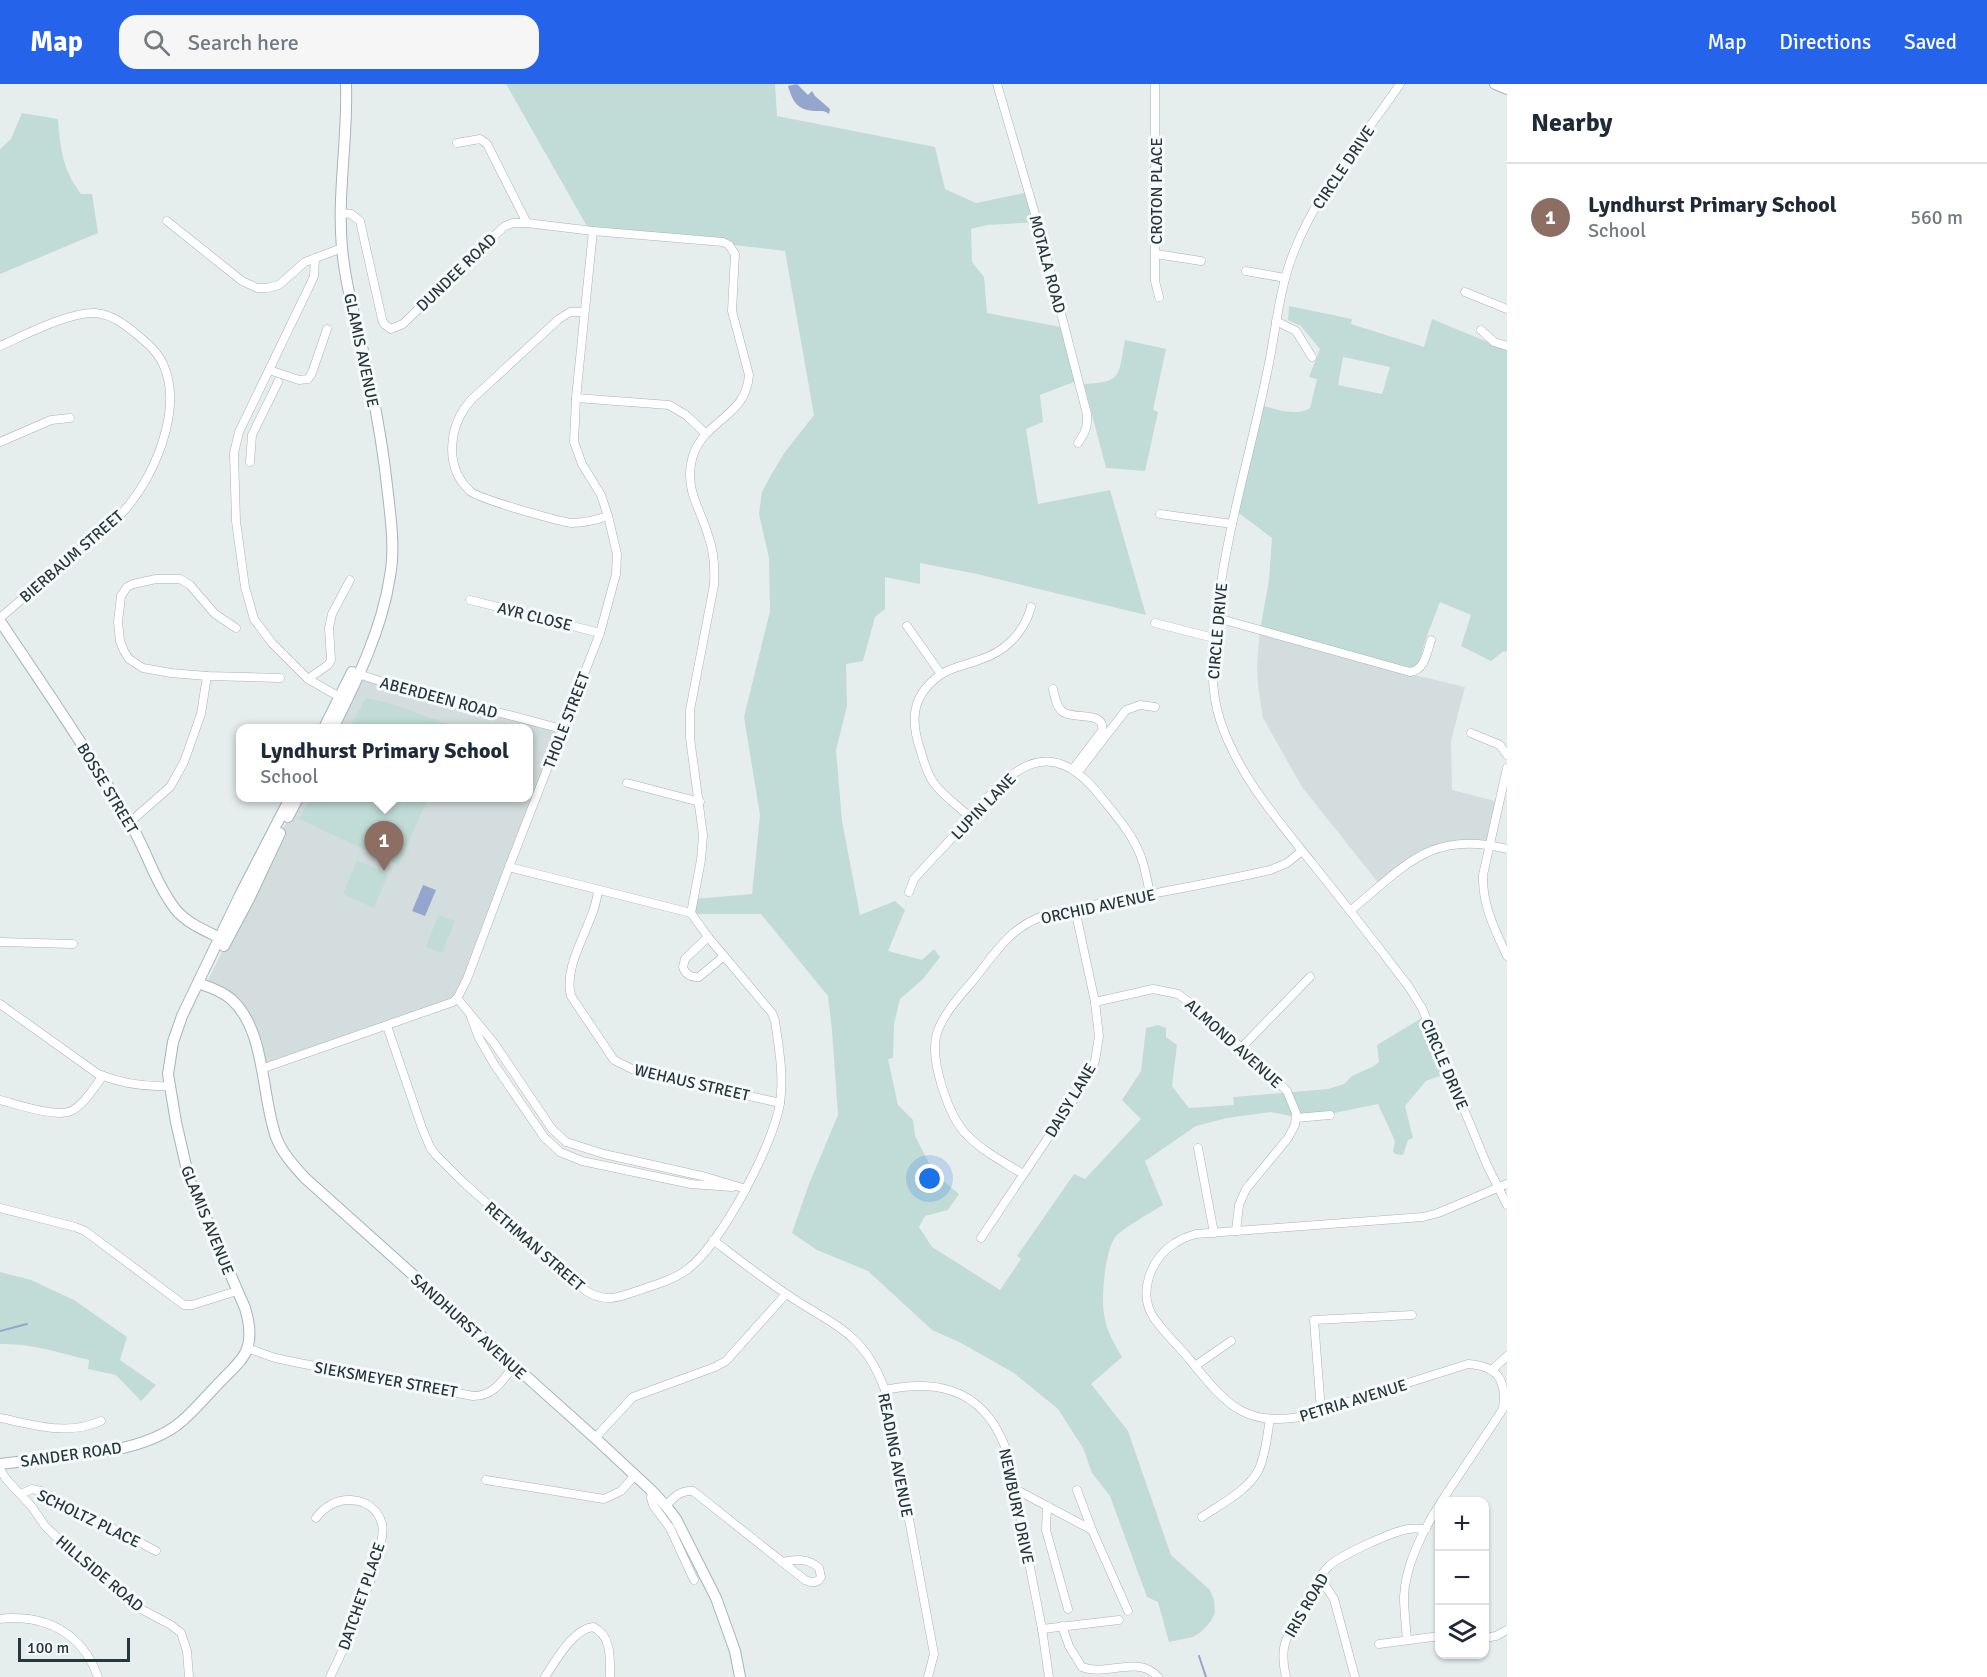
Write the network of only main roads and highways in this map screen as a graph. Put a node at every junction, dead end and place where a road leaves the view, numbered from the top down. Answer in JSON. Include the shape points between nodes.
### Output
{"nodes":[{"id":1,"x":1495,"y":84,"type":"edge"},
{"id":2,"x":347,"y":87,"type":"edge"},
{"id":3,"x":1507,"y":89,"type":"edge"},
{"id":4,"x":0,"y":620,"type":"edge"},
{"id":5,"x":343,"y":699,"type":"junction"},
{"id":6,"x":327,"y":724,"type":"edge"},
{"id":7,"x":335,"y":724,"type":"edge"},
{"id":8,"x":288,"y":802,"type":"edge"},
{"id":9,"x":296,"y":802,"type":"edge"},
{"id":10,"x":271,"y":843,"type":"junction"},
{"id":11,"x":223,"y":939,"type":"junction"},
{"id":12,"x":201,"y":985,"type":"junction"},
{"id":13,"x":248,"y":1348,"type":"joint"},
{"id":14,"x":0,"y":1464,"type":"edge"},
{"id":15,"x":740,"y":1677,"type":"edge"}],
"edges":[{"from":1,"to":3,"type":"main road"},
{"from":2,"to":5,"type":"main road","name":"GLAMIS AVENUE","via":[[340,213],[342,248],[386,474],[392,549],[381,617],[370,648]]},
{"from":4,"to":11,"type":"main road","name":"BOSSE STREET","via":[[130,822],[177,910],[190,922]]},
{"from":5,"to":6,"type":"main road","name":"GLAMIS AVENUE"},
{"from":5,"to":7,"type":"main road","name":"GLAMIS AVENUE"},
{"from":8,"to":10,"type":"main road","name":"GLAMIS AVENUE"},
{"from":9,"to":10,"type":"main road","name":"GLAMIS AVENUE"},
{"from":10,"to":11,"type":"main road","name":"GLAMIS AVENUE"},
{"from":11,"to":12,"type":"main road","name":"GLAMIS AVENUE"},
{"from":12,"to":13,"type":"main road","name":"GLAMIS AVENUE","via":[[172,1054],[168,1074],[189,1179],[249,1321]]},
{"from":12,"to":15,"type":"main road","name":"SANDHURST AVENUE","via":[[229,997],[252,1032],[276,1137],[299,1172],[666,1506],[717,1598]]},
{"from":13,"to":14,"type":"main road","name":"SANDER ROAD","via":[[193,1411],[160,1435],[114,1450]]}]}
